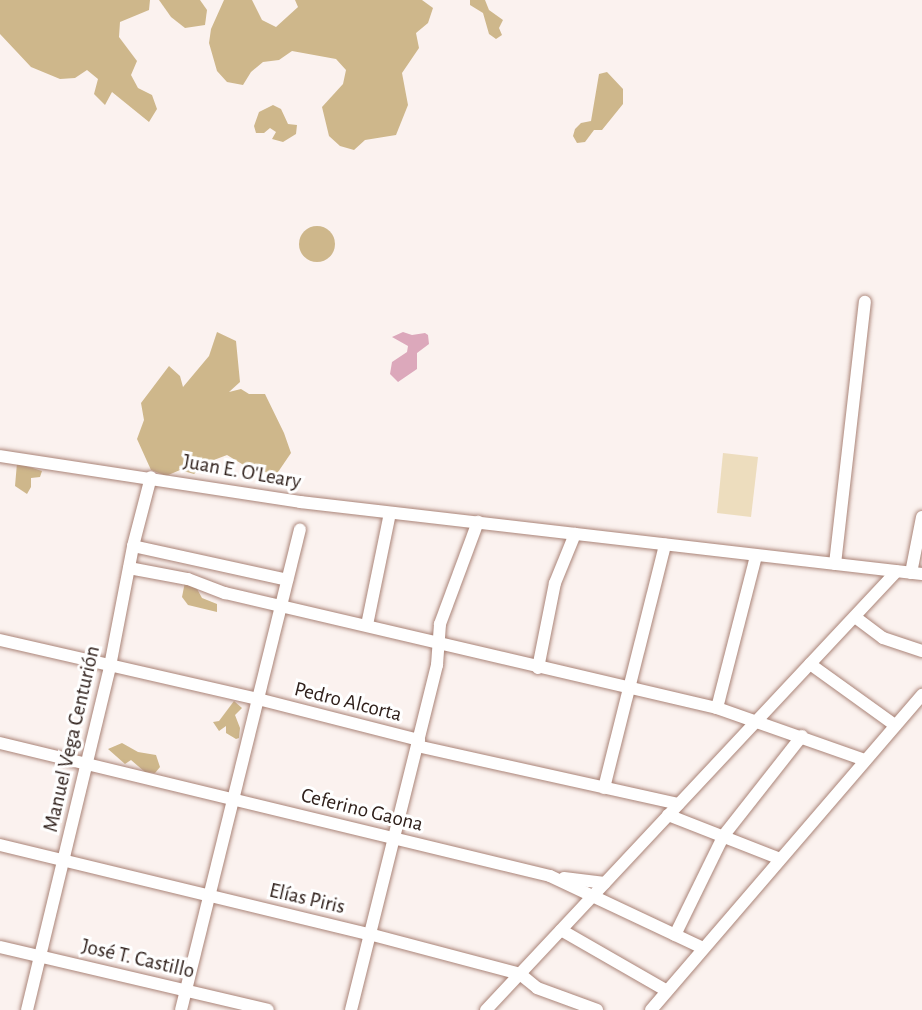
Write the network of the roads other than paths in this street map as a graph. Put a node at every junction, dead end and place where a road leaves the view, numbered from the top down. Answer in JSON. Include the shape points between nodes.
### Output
{"nodes":[{"id":1,"x":865,"y":302,"type":"dead end"},
{"id":2,"x":0,"y":456,"type":"edge"},
{"id":3,"x":151,"y":477,"type":"junction"},
{"id":4,"x":390,"y":513,"type":"junction"},
{"id":5,"x":922,"y":517,"type":"edge"},
{"id":6,"x":478,"y":523,"type":"junction"},
{"id":7,"x":300,"y":530,"type":"dead end"},
{"id":8,"x":575,"y":534,"type":"junction"},
{"id":9,"x":665,"y":545,"type":"junction"},
{"id":10,"x":133,"y":546,"type":"junction"},
{"id":11,"x":756,"y":556,"type":"junction"},
{"id":12,"x":835,"y":564,"type":"junction"},
{"id":13,"x":129,"y":568,"type":"junction"},
{"id":14,"x":897,"y":571,"type":"junction"},
{"id":15,"x":916,"y":573,"type":"edge"},
{"id":16,"x":287,"y":580,"type":"junction"},
{"id":17,"x":281,"y":604,"type":"junction"},
{"id":18,"x":855,"y":617,"type":"junction"},
{"id":19,"x":367,"y":625,"type":"junction"},
{"id":20,"x":0,"y":640,"type":"edge"},
{"id":21,"x":436,"y":644,"type":"junction"},
{"id":22,"x":922,"y":651,"type":"edge"},
{"id":23,"x":810,"y":664,"type":"junction"},
{"id":24,"x":110,"y":666,"type":"junction"},
{"id":25,"x":538,"y":668,"type":"junction"},
{"id":26,"x":628,"y":689,"type":"junction"},
{"id":27,"x":922,"y":695,"type":"edge"},
{"id":28,"x":258,"y":699,"type":"junction"},
{"id":29,"x":717,"y":708,"type":"junction"},
{"id":30,"x":757,"y":721,"type":"junction"},
{"id":31,"x":895,"y":725,"type":"junction"},
{"id":32,"x":802,"y":736,"type":"junction"},
{"id":33,"x":419,"y":740,"type":"junction"},
{"id":34,"x":0,"y":743,"type":"edge"},
{"id":35,"x":865,"y":760,"type":"junction"},
{"id":36,"x":86,"y":765,"type":"junction"},
{"id":37,"x":604,"y":788,"type":"junction"},
{"id":38,"x":233,"y":799,"type":"junction"},
{"id":39,"x":679,"y":804,"type":"junction"},
{"id":40,"x":668,"y":816,"type":"junction"},
{"id":41,"x":724,"y":835,"type":"junction"},
{"id":42,"x":394,"y":838,"type":"junction"},
{"id":43,"x":0,"y":845,"type":"edge"},
{"id":44,"x":780,"y":859,"type":"junction"},
{"id":45,"x":63,"y":861,"type":"junction"},
{"id":46,"x":550,"y":876,"type":"junction"},
{"id":47,"x":605,"y":883,"type":"junction"},
{"id":48,"x":594,"y":895,"type":"junction"},
{"id":49,"x":209,"y":896,"type":"junction"},
{"id":50,"x":561,"y":930,"type":"junction"},
{"id":51,"x":369,"y":934,"type":"junction"},
{"id":52,"x":675,"y":935,"type":"junction"},
{"id":53,"x":0,"y":947,"type":"edge"},
{"id":54,"x":703,"y":948,"type":"junction"},
{"id":55,"x":40,"y":956,"type":"junction"},
{"id":56,"x":520,"y":974,"type":"junction"},
{"id":57,"x":186,"y":989,"type":"junction"},
{"id":58,"x":667,"y":991,"type":"junction"},
{"id":59,"x":493,"y":1008,"type":"edge"},
{"id":60,"x":27,"y":1010,"type":"edge"},
{"id":61,"x":180,"y":1010,"type":"edge"},
{"id":62,"x":268,"y":1010,"type":"edge"},
{"id":63,"x":351,"y":1010,"type":"edge"},
{"id":64,"x":597,"y":1010,"type":"edge"},
{"id":65,"x":651,"y":1010,"type":"edge"}],
"edges":[{"from":1,"to":12,"type":"street"},
{"from":2,"to":3,"type":"street","name":"Juan E. O'Leary"},
{"from":3,"to":4,"type":"street","name":"Juan E. O'Leary"},
{"from":3,"to":10,"type":"street","name":"Manuel Vega Centurión"},
{"from":4,"to":6,"type":"street","name":"Juan E. O'Leary"},
{"from":4,"to":19,"type":"street"},
{"from":5,"to":15,"type":"street"},
{"from":6,"to":8,"type":"street","name":"Juan E. O'Leary"},
{"from":6,"to":21,"type":"street"},
{"from":7,"to":16,"type":"street"},
{"from":8,"to":9,"type":"street","name":"Juan E. O'Leary"},
{"from":8,"to":25,"type":"street","via":[[555,583]]},
{"from":9,"to":11,"type":"street","name":"Juan E. O'Leary"},
{"from":9,"to":26,"type":"street"},
{"from":10,"to":13,"type":"street","name":"Manuel Vega Centurión"},
{"from":10,"to":16,"type":"street"},
{"from":11,"to":12,"type":"street","name":"Juan E. O'Leary"},
{"from":11,"to":29,"type":"street"},
{"from":12,"to":14,"type":"street","name":"Juan E. O'Leary"},
{"from":13,"to":17,"type":"street"},
{"from":13,"to":24,"type":"street","name":"Manuel Vega Centurión"},
{"from":14,"to":15,"type":"street","name":"Juan E. O'Leary"},
{"from":14,"to":18,"type":"street"},
{"from":16,"to":17,"type":"street"},
{"from":17,"to":19,"type":"street"},
{"from":17,"to":28,"type":"street"},
{"from":18,"to":22,"type":"street","via":[[883,638]]},
{"from":18,"to":23,"type":"street"},
{"from":19,"to":21,"type":"street"},
{"from":20,"to":24,"type":"street","name":"Pedro Alcorta"},
{"from":21,"to":25,"type":"street"},
{"from":21,"to":33,"type":"street","via":[[437,665]]},
{"from":23,"to":30,"type":"street"},
{"from":23,"to":31,"type":"street"},
{"from":24,"to":28,"type":"street","name":"Pedro Alcorta"},
{"from":24,"to":36,"type":"street","name":"Manuel Vega Centurión"},
{"from":25,"to":26,"type":"street"},
{"from":26,"to":29,"type":"street"},
{"from":26,"to":37,"type":"street"},
{"from":27,"to":31,"type":"street"},
{"from":28,"to":33,"type":"street","name":"Pedro Alcorta"},
{"from":28,"to":38,"type":"street"},
{"from":29,"to":30,"type":"street"},
{"from":30,"to":32,"type":"street"},
{"from":30,"to":39,"type":"street"},
{"from":31,"to":35,"type":"street"},
{"from":32,"to":35,"type":"street"},
{"from":32,"to":41,"type":"street"},
{"from":33,"to":37,"type":"street","name":"Pedro Alcorta","via":[[417,746]]},
{"from":33,"to":42,"type":"street"},
{"from":34,"to":36,"type":"street","name":"Ceferino Gaona"},
{"from":35,"to":44,"type":"street"},
{"from":36,"to":38,"type":"street","name":"Ceferino Gaona"},
{"from":36,"to":45,"type":"street","name":"Manuel Vega Centurión"},
{"from":37,"to":39,"type":"street","name":"Pedro Alcorta"},
{"from":38,"to":42,"type":"street","name":"Ceferino Gaona"},
{"from":38,"to":49,"type":"street"},
{"from":39,"to":40,"type":"street"},
{"from":40,"to":41,"type":"street"},
{"from":40,"to":47,"type":"street"},
{"from":41,"to":44,"type":"street"},
{"from":41,"to":52,"type":"street"},
{"from":42,"to":46,"type":"street","name":"Ceferino Gaona"},
{"from":42,"to":51,"type":"street"},
{"from":43,"to":45,"type":"street","name":"Elías Piris"},
{"from":44,"to":54,"type":"street"},
{"from":45,"to":49,"type":"street","name":"Elías Piris"},
{"from":45,"to":55,"type":"street","name":"Manuel Vega Centurión"},
{"from":46,"to":47,"type":"street"},
{"from":46,"to":48,"type":"street","name":"Ceferino Gaona"},
{"from":47,"to":48,"type":"street"},
{"from":48,"to":50,"type":"street"},
{"from":48,"to":52,"type":"street","name":"Ceferino Gaona"},
{"from":49,"to":51,"type":"street","name":"Elías Piris"},
{"from":49,"to":57,"type":"street"},
{"from":50,"to":56,"type":"street"},
{"from":50,"to":58,"type":"street"},
{"from":51,"to":56,"type":"street","name":"Elías Piris"},
{"from":51,"to":63,"type":"street"},
{"from":52,"to":54,"type":"street","name":"Ceferino Gaona"},
{"from":53,"to":55,"type":"street","name":"José T. Castillo"},
{"from":54,"to":58,"type":"street"},
{"from":55,"to":57,"type":"street","name":"José T. Castillo"},
{"from":55,"to":60,"type":"street","name":"Manuel Vega Centurión"},
{"from":56,"to":59,"type":"street"},
{"from":56,"to":64,"type":"street","name":"Elías Piris","via":[[537,988]]},
{"from":57,"to":61,"type":"street"},
{"from":57,"to":62,"type":"street","name":"José T. Castillo"},
{"from":58,"to":65,"type":"street"}]}
